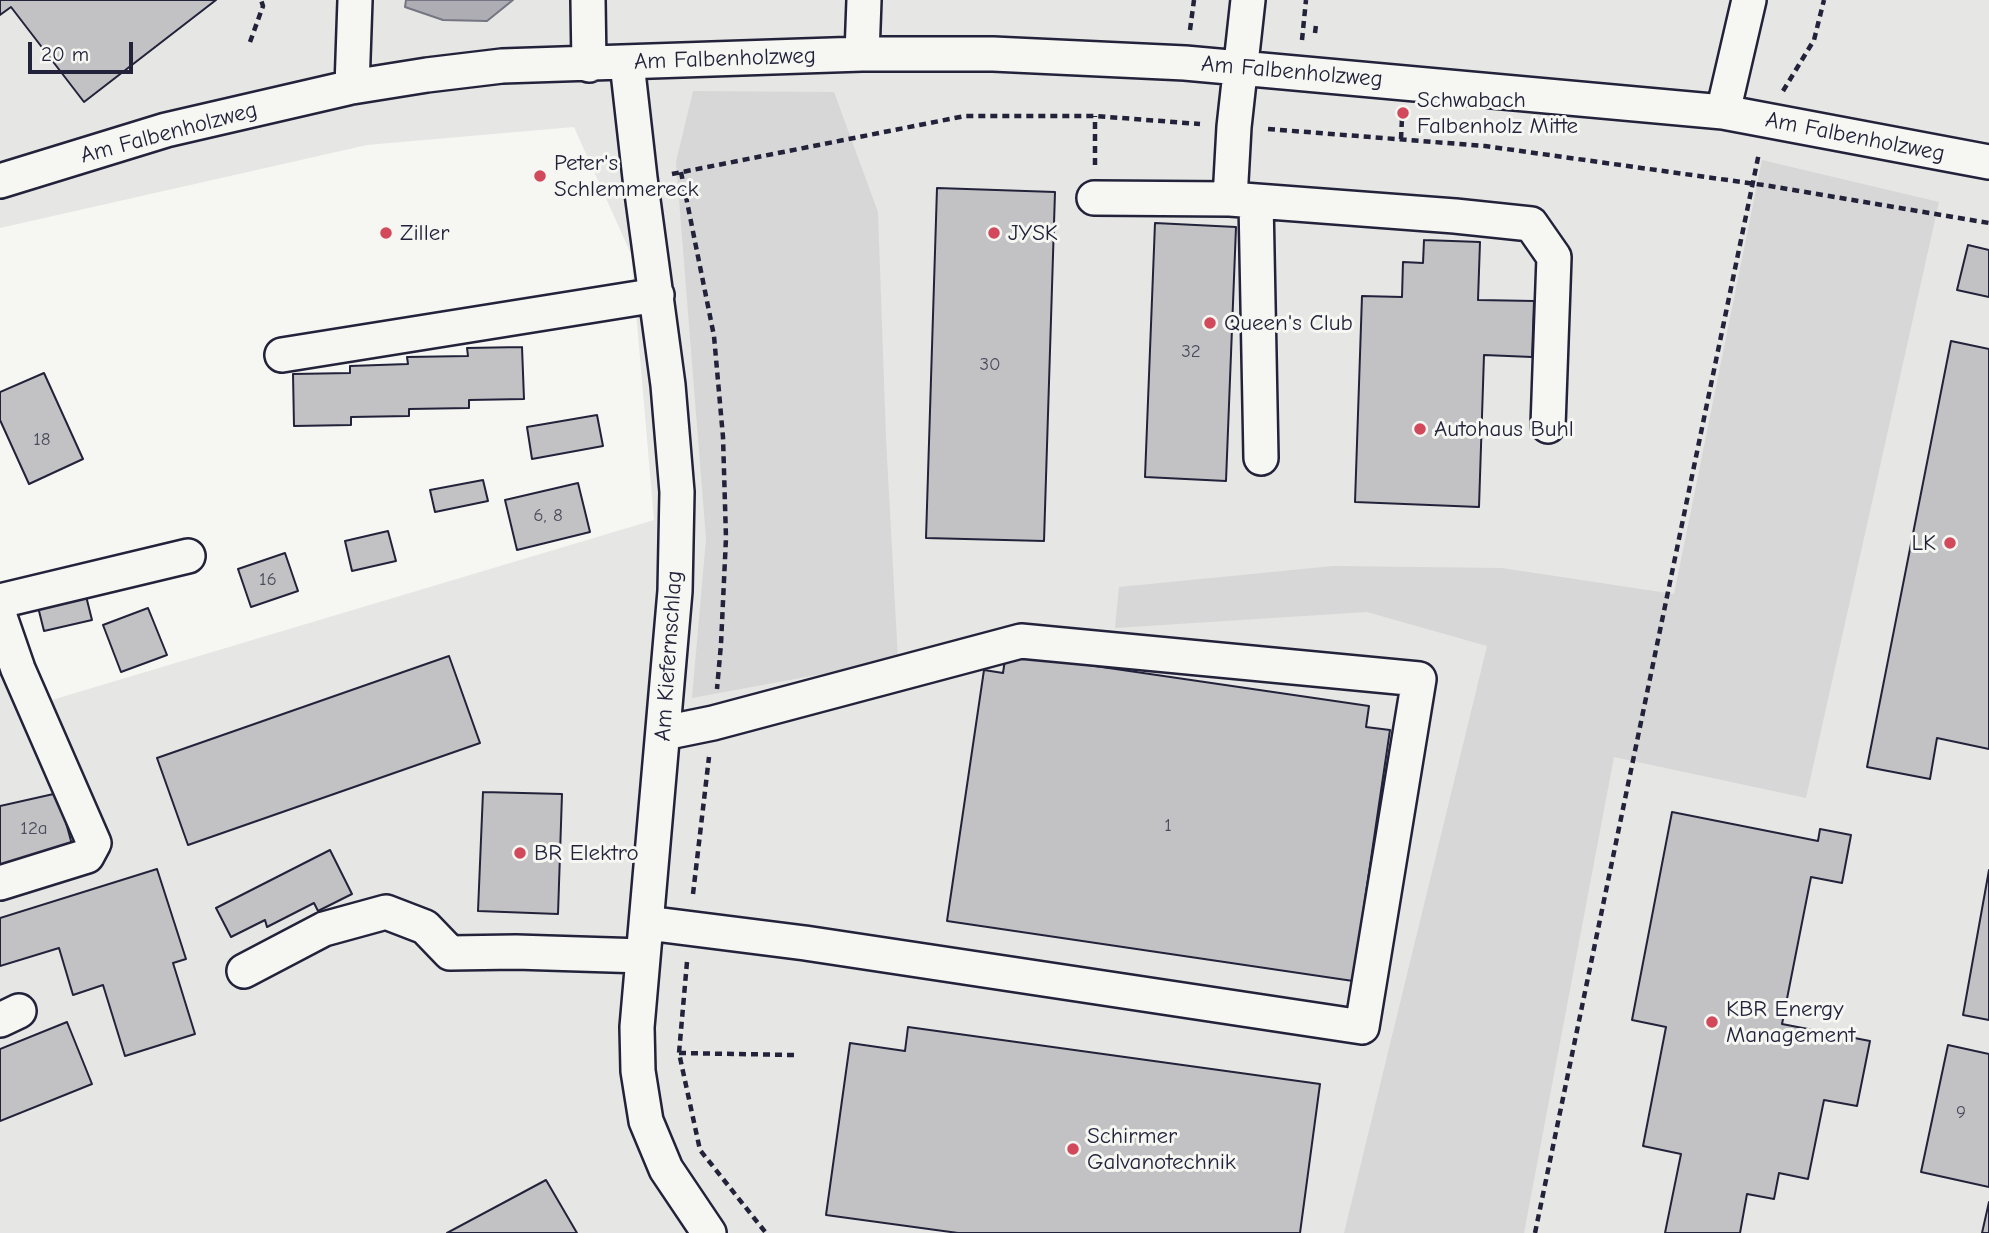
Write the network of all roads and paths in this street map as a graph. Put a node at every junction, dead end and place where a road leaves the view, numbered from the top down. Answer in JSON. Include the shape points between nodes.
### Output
{"nodes":[{"id":1,"x":261,"y":0,"type":"edge"},
{"id":2,"x":355,"y":0,"type":"edge"},
{"id":3,"x":588,"y":0,"type":"edge"},
{"id":4,"x":864,"y":0,"type":"edge"},
{"id":5,"x":1248,"y":0,"type":"edge"},
{"id":6,"x":1749,"y":0,"type":"edge"},
{"id":7,"x":1824,"y":0,"type":"edge"},
{"id":8,"x":1316,"y":25,"type":"dead end"},
{"id":9,"x":1315,"y":33,"type":"dead end"},
{"id":10,"x":250,"y":42,"type":"dead end"},
{"id":11,"x":862,"y":54,"type":"junction"},
{"id":12,"x":627,"y":63,"type":"junction"},
{"id":13,"x":589,"y":65,"type":"junction"},
{"id":14,"x":1240,"y":68,"type":"junction"},
{"id":15,"x":352,"y":87,"type":"junction"},
{"id":16,"x":1403,"y":113,"type":"dead end"},
{"id":17,"x":1723,"y":113,"type":"junction"},
{"id":18,"x":1095,"y":116,"type":"junction"},
{"id":19,"x":1766,"y":120,"type":"junction"},
{"id":20,"x":1234,"y":127,"type":"junction"},
{"id":21,"x":1401,"y":139,"type":"junction"},
{"id":22,"x":1989,"y":162,"type":"edge"},
{"id":23,"x":681,"y":172,"type":"dead end"},
{"id":24,"x":0,"y":181,"type":"edge"},
{"id":25,"x":1753,"y":183,"type":"junction"},
{"id":26,"x":1094,"y":198,"type":"joint"},
{"id":27,"x":1243,"y":200,"type":"junction"},
{"id":28,"x":1989,"y":223,"type":"edge"},
{"id":29,"x":657,"y":295,"type":"junction"},
{"id":30,"x":282,"y":355,"type":"dead end"},
{"id":31,"x":1548,"y":426,"type":"dead end"},
{"id":32,"x":1261,"y":458,"type":"dead end"},
{"id":33,"x":188,"y":556,"type":"dead end"},
{"id":34,"x":0,"y":601,"type":"edge"},
{"id":35,"x":0,"y":617,"type":"edge"},
{"id":36,"x":9,"y":672,"type":"edge"},
{"id":37,"x":664,"y":733,"type":"junction"},
{"id":38,"x":0,"y":883,"type":"edge"},
{"id":39,"x":646,"y":923,"type":"junction"},
{"id":40,"x":643,"y":956,"type":"junction"},
{"id":41,"x":243,"y":971,"type":"dead end"},
{"id":42,"x":679,"y":1053,"type":"dead end"},
{"id":43,"x":794,"y":1055,"type":"dead end"},
{"id":44,"x":709,"y":1233,"type":"edge"},
{"id":45,"x":1535,"y":1233,"type":"edge"}],
"edges":[{"from":1,"to":10,"type":"path"},
{"from":2,"to":15,"type":"street"},
{"from":3,"to":13,"type":"street"},
{"from":4,"to":11,"type":"street"},
{"from":5,"to":14,"type":"street"},
{"from":6,"to":17,"type":"street"},
{"from":7,"to":19,"type":"path","via":[[1814,40]]},
{"from":8,"to":9,"type":"path"},
{"from":11,"to":12,"type":"street","name":"Am Falbenholzweg"},
{"from":11,"to":14,"type":"street","name":"Am Falbenholzweg","via":[[992,54]]},
{"from":12,"to":13,"type":"street","name":"Am Falbenholzweg"},
{"from":12,"to":29,"type":"street","name":"Am Kiefernschlag"},
{"from":13,"to":15,"type":"street","name":"Am Falbenholzweg","via":[[502,66]]},
{"from":14,"to":17,"type":"street","name":"Am Falbenholzweg"},
{"from":14,"to":20,"type":"street"},
{"from":15,"to":24,"type":"street","name":"Am Falbenholzweg","via":[[166,131]]},
{"from":16,"to":21,"type":"path"},
{"from":17,"to":19,"type":"street","name":"Am Falbenholzweg"},
{"from":18,"to":20,"type":"path"},
{"from":18,"to":23,"type":"path","via":[[965,116]]},
{"from":18,"to":26,"type":"path"},
{"from":19,"to":22,"type":"street","name":"Am Falbenholzweg"},
{"from":19,"to":25,"type":"path"},
{"from":20,"to":21,"type":"path"},
{"from":20,"to":27,"type":"street"},
{"from":21,"to":25,"type":"path"},
{"from":25,"to":28,"type":"path"},
{"from":25,"to":45,"type":"path"},
{"from":26,"to":27,"type":"street"},
{"from":27,"to":31,"type":"street","via":[[1531,224],[1553,257]]},
{"from":27,"to":32,"type":"street"},
{"from":29,"to":30,"type":"street"},
{"from":29,"to":37,"type":"street","name":"Am Kiefernschlag","via":[[677,492]]},
{"from":33,"to":34,"type":"street"},
{"from":35,"to":36,"type":"street"},
{"from":36,"to":38,"type":"street","via":[[94,843],[87,856]]},
{"from":37,"to":39,"type":"street","name":"Am Kiefernschlag"},
{"from":37,"to":39,"type":"street","via":[[1020,641],[1419,679],[1362,1027]]},
{"from":39,"to":40,"type":"street","name":"Am Kiefernschlag"},
{"from":40,"to":41,"type":"street","via":[[450,953],[425,927],[386,912],[324,929]]},
{"from":40,"to":44,"type":"street","name":"Am Kiefernschlag","via":[[637,1027],[646,1121],[666,1169]]},
{"from":42,"to":43,"type":"path"}]}
